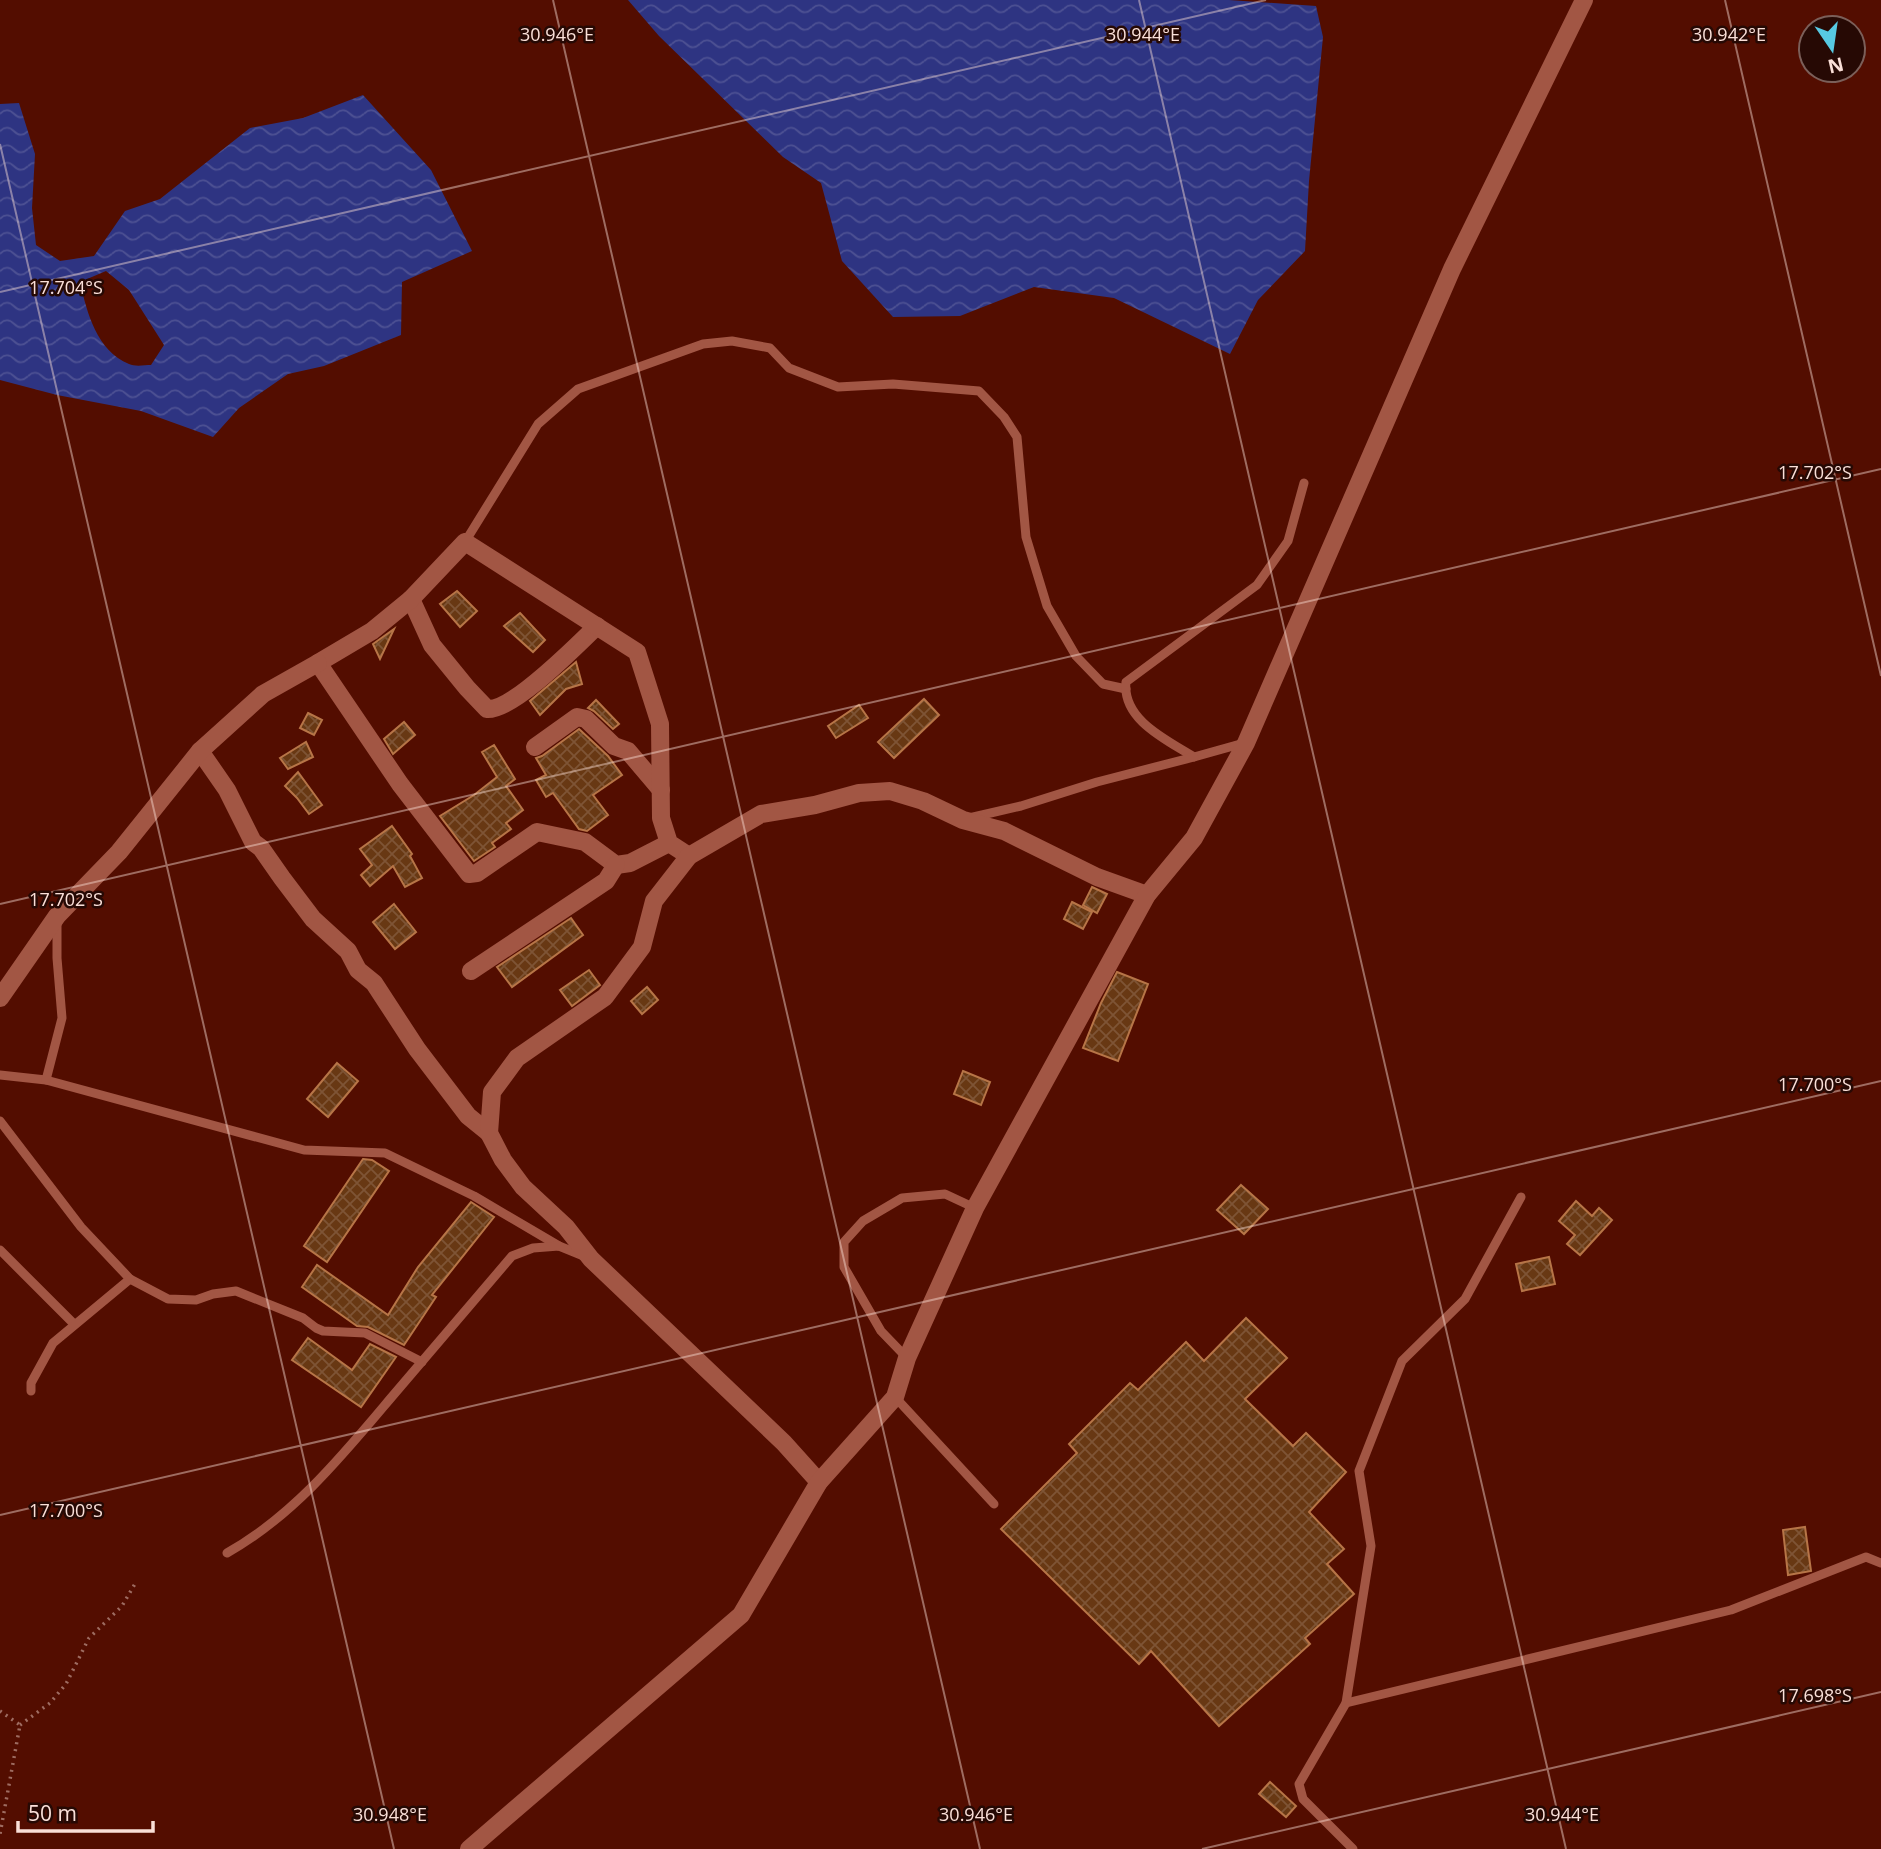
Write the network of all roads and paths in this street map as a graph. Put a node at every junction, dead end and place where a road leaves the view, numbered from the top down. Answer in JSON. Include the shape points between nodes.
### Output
{"nodes":[{"id":1,"x":1584,"y":0,"type":"edge"},
{"id":2,"x":1304,"y":483,"type":"dead end"},
{"id":3,"x":465,"y":542,"type":"junction"},
{"id":4,"x":411,"y":599,"type":"junction"},
{"id":5,"x":597,"y":626,"type":"junction"},
{"id":6,"x":318,"y":663,"type":"junction"},
{"id":7,"x":1126,"y":689,"type":"junction"},
{"id":8,"x":1246,"y":743,"type":"junction"},
{"id":9,"x":535,"y":747,"type":"dead end"},
{"id":10,"x":200,"y":751,"type":"junction"},
{"id":11,"x":1194,"y":757,"type":"junction"},
{"id":12,"x":661,"y":790,"type":"junction"},
{"id":13,"x":963,"y":820,"type":"junction"},
{"id":14,"x":669,"y":844,"type":"junction"},
{"id":15,"x":690,"y":856,"type":"junction"},
{"id":16,"x":616,"y":865,"type":"junction"},
{"id":17,"x":1147,"y":895,"type":"junction"},
{"id":18,"x":57,"y":916,"type":"junction"},
{"id":19,"x":471,"y":971,"type":"dead end"},
{"id":20,"x":0,"y":998,"type":"edge"},
{"id":21,"x":0,"y":1075,"type":"edge"},
{"id":22,"x":46,"y":1080,"type":"junction"},
{"id":23,"x":0,"y":1121,"type":"edge"},
{"id":24,"x":489,"y":1133,"type":"junction"},
{"id":25,"x":1521,"y":1197,"type":"dead end"},
{"id":26,"x":975,"y":1208,"type":"junction"},
{"id":27,"x":559,"y":1246,"type":"junction"},
{"id":28,"x":0,"y":1250,"type":"edge"},
{"id":29,"x":591,"y":1259,"type":"junction"},
{"id":30,"x":131,"y":1279,"type":"junction"},
{"id":31,"x":75,"y":1324,"type":"junction"},
{"id":32,"x":907,"y":1358,"type":"junction"},
{"id":33,"x":422,"y":1362,"type":"junction"},
{"id":34,"x":31,"y":1391,"type":"dead end"},
{"id":35,"x":895,"y":1396,"type":"junction"},
{"id":36,"x":820,"y":1482,"type":"junction"},
{"id":37,"x":994,"y":1504,"type":"dead end"},
{"id":38,"x":227,"y":1553,"type":"dead end"},
{"id":39,"x":1881,"y":1563,"type":"edge"},
{"id":40,"x":135,"y":1582,"type":"dead end"},
{"id":41,"x":1346,"y":1703,"type":"junction"},
{"id":42,"x":0,"y":1711,"type":"edge"},
{"id":43,"x":20,"y":1725,"type":"junction"},
{"id":44,"x":0,"y":1834,"type":"edge"},
{"id":45,"x":470,"y":1849,"type":"edge"},
{"id":46,"x":1353,"y":1849,"type":"edge"}],
"edges":[{"from":1,"to":8,"type":"street","via":[[1452,269]]},
{"from":2,"to":7,"type":"lane","via":[[1288,541],[1257,585],[1126,682]]},
{"from":3,"to":4,"type":"street"},
{"from":3,"to":5,"type":"street"},
{"from":3,"to":7,"type":"lane","via":[[538,424],[578,389],[703,344],[732,341],[770,348],[789,368],[838,387],[893,384],[979,391],[1017,437],[1026,537],[1047,606],[1076,656],[1103,684]]},
{"from":4,"to":5,"type":"street","via":[[432,645],[486,709],[496,709],[538,681]]},
{"from":4,"to":6,"type":"street","via":[[372,631]]},
{"from":5,"to":12,"type":"street","via":[[637,652],[660,724]]},
{"from":6,"to":10,"type":"street","via":[[263,694]]},
{"from":6,"to":16,"type":"street","via":[[400,784],[469,874],[537,832],[584,842]]},
{"from":7,"to":11,"type":"lane","via":[[1132,708],[1150,729]]},
{"from":8,"to":11,"type":"lane"},
{"from":8,"to":17,"type":"street","via":[[1194,838]]},
{"from":9,"to":12,"type":"street","via":[[577,717],[586,719],[614,746],[628,751]]},
{"from":10,"to":18,"type":"street","via":[[119,852]]},
{"from":10,"to":24,"type":"street","via":[[227,790],[253,842],[313,919],[374,983],[468,1116]]},
{"from":11,"to":13,"type":"lane"},
{"from":12,"to":14,"type":"street","via":[[661,818]]},
{"from":13,"to":15,"type":"street","via":[[890,791],[859,793],[761,814]]},
{"from":13,"to":17,"type":"street","via":[[1004,831],[1097,877]]},
{"from":14,"to":15,"type":"street"},
{"from":14,"to":16,"type":"street"},
{"from":15,"to":24,"type":"street","via":[[654,901],[642,947],[605,997],[517,1058],[492,1092]]},
{"from":16,"to":19,"type":"street","via":[[606,881]]},
{"from":17,"to":26,"type":"street"},
{"from":18,"to":20,"type":"street"},
{"from":18,"to":22,"type":"lane","via":[[62,1017]]},
{"from":21,"to":22,"type":"lane"},
{"from":22,"to":27,"type":"lane","via":[[304,1150],[385,1153],[474,1196]]},
{"from":23,"to":30,"type":"lane","via":[[81,1227]]},
{"from":24,"to":29,"type":"street","via":[[523,1187],[566,1227]]},
{"from":25,"to":41,"type":"lane","via":[[1465,1299],[1402,1361],[1359,1471],[1371,1546]]},
{"from":26,"to":32,"type":"street"},
{"from":26,"to":32,"type":"lane","via":[[945,1194],[902,1198],[863,1220],[844,1242],[844,1267],[881,1331]]},
{"from":27,"to":29,"type":"lane"},
{"from":27,"to":33,"type":"lane","via":[[512,1256]]},
{"from":28,"to":31,"type":"lane"},
{"from":29,"to":36,"type":"street"},
{"from":30,"to":31,"type":"lane"},
{"from":30,"to":33,"type":"lane","via":[[168,1299],[196,1300],[236,1291],[323,1331],[365,1333]]},
{"from":31,"to":34,"type":"lane","via":[[52,1343]]},
{"from":32,"to":35,"type":"street"},
{"from":33,"to":38,"type":"lane","via":[[294,1504]]},
{"from":35,"to":36,"type":"street"},
{"from":35,"to":37,"type":"lane"},
{"from":36,"to":45,"type":"street","via":[[741,1615]]},
{"from":39,"to":41,"type":"lane","via":[[1866,1558],[1731,1610]]},
{"from":40,"to":43,"type":"path","via":[[122,1606],[89,1638],[66,1684],[50,1703]]},
{"from":41,"to":46,"type":"lane","via":[[1299,1784],[1303,1799]]},
{"from":42,"to":43,"type":"path"},
{"from":43,"to":44,"type":"path"}]}
